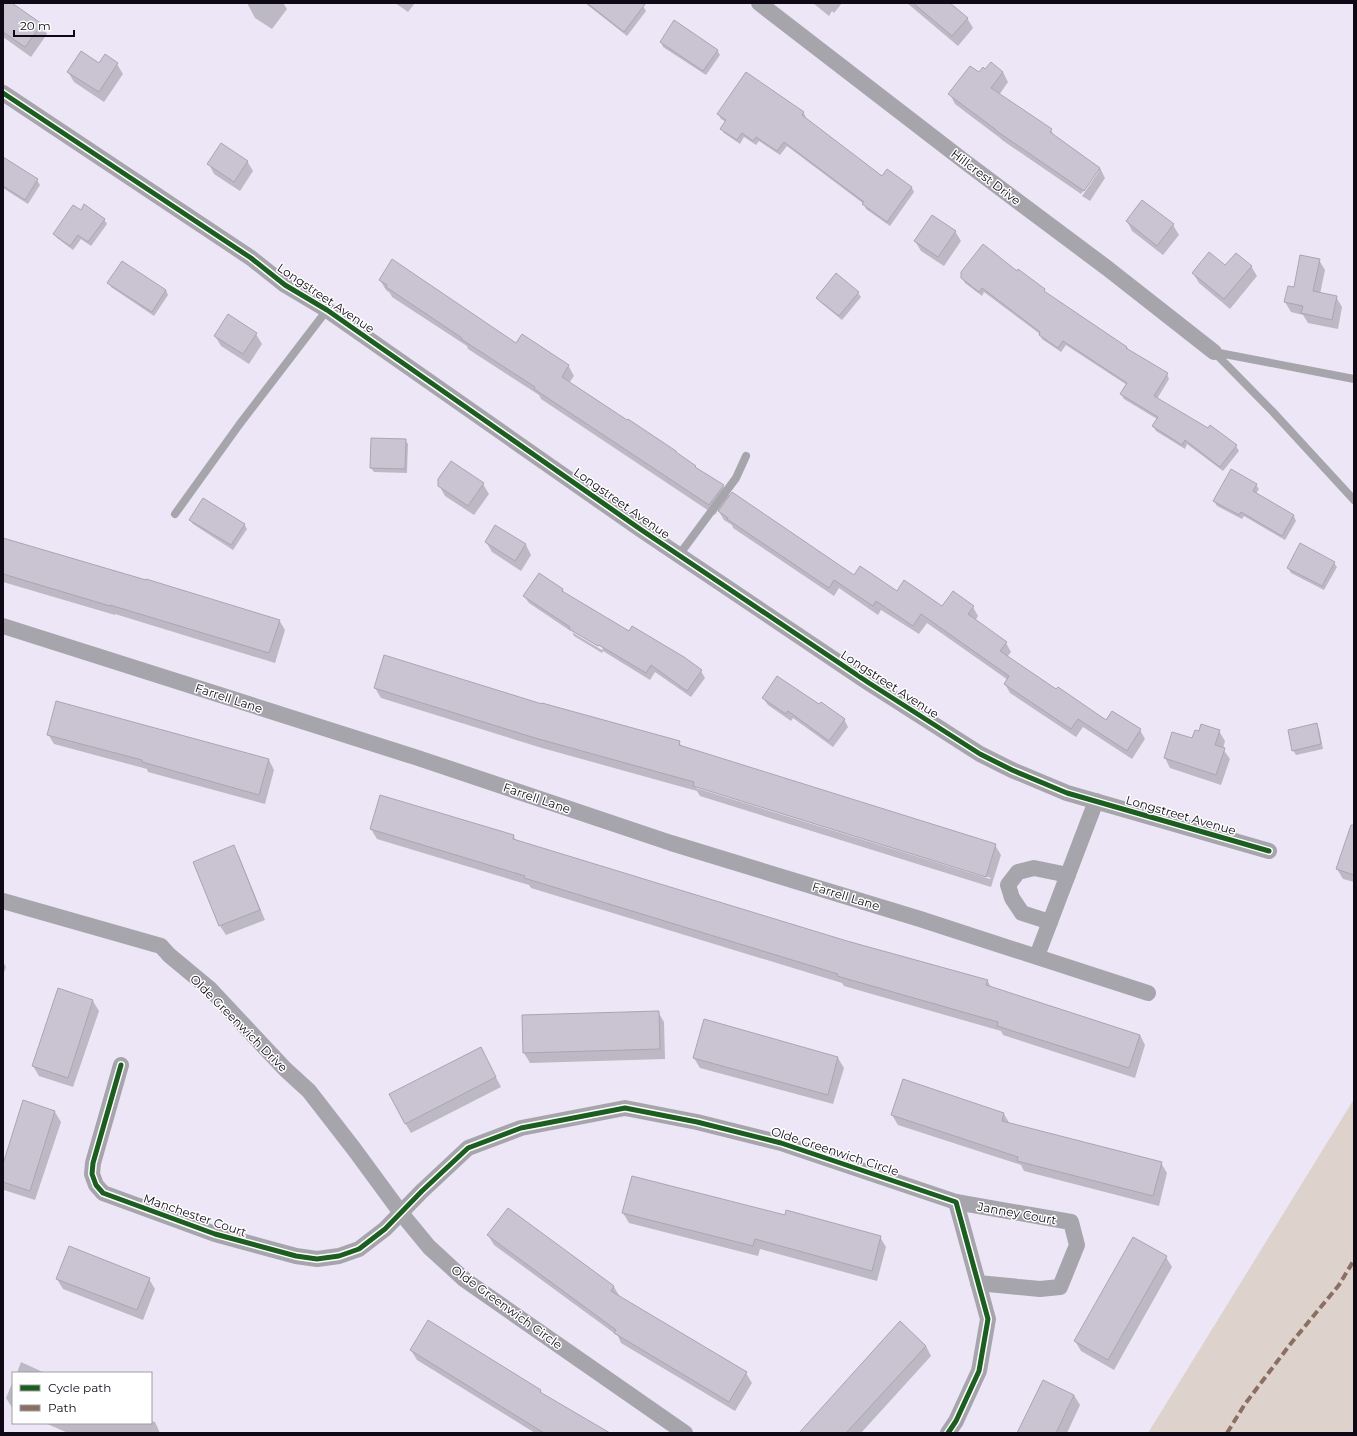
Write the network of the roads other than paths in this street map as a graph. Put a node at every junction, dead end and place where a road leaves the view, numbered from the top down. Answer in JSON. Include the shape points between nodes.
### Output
{"nodes":[{"id":1,"x":759,"y":3,"type":"edge"},
{"id":2,"x":3,"y":92,"type":"edge"},
{"id":3,"x":327,"y":310,"type":"junction"},
{"id":4,"x":1214,"y":352,"type":"junction"},
{"id":5,"x":1354,"y":379,"type":"edge"},
{"id":6,"x":746,"y":456,"type":"dead end"},
{"id":7,"x":1354,"y":500,"type":"edge"},
{"id":8,"x":175,"y":514,"type":"dead end"},
{"id":9,"x":679,"y":555,"type":"junction"},
{"id":10,"x":3,"y":626,"type":"edge"},
{"id":11,"x":1096,"y":801,"type":"junction"},
{"id":12,"x":1269,"y":850,"type":"dead end"},
{"id":13,"x":1068,"y":875,"type":"junction"},
{"id":14,"x":3,"y":900,"type":"edge"},
{"id":15,"x":1050,"y":922,"type":"junction"},
{"id":16,"x":1037,"y":956,"type":"junction"},
{"id":17,"x":1148,"y":993,"type":"dead end"},
{"id":18,"x":121,"y":1065,"type":"dead end"},
{"id":19,"x":956,"y":1202,"type":"junction"},
{"id":20,"x":401,"y":1213,"type":"junction"},
{"id":21,"x":978,"y":1283,"type":"junction"},
{"id":22,"x":685,"y":1433,"type":"edge"},
{"id":23,"x":948,"y":1433,"type":"edge"}],
"edges":[{"from":1,"to":4,"type":"street","name":"Hillcrest Drive"},
{"from":2,"to":3,"type":"street","name":"Longstreet Avenue","via":[[251,258],[285,285]]},
{"from":3,"to":8,"type":"lane"},
{"from":3,"to":9,"type":"street","name":"Longstreet Avenue"},
{"from":4,"to":5,"type":"lane"},
{"from":4,"to":7,"type":"lane"},
{"from":6,"to":9,"type":"lane","via":[[736,478]]},
{"from":9,"to":11,"type":"street","name":"Longstreet Avenue","via":[[980,754],[1012,770]]},
{"from":10,"to":16,"type":"street","name":"Farrell Lane","via":[[408,754],[672,843]]},
{"from":11,"to":12,"type":"street","name":"Longstreet Avenue"},
{"from":11,"to":13,"type":"street"},
{"from":13,"to":15,"type":"street"},
{"from":13,"to":15,"type":"street","via":[[1034,868],[1018,872],[1008,885],[1012,898],[1022,912]]},
{"from":14,"to":20,"type":"street","name":"Olde Greenwich Drive","via":[[161,946],[210,989],[309,1091]]},
{"from":15,"to":16,"type":"street"},
{"from":16,"to":17,"type":"street","name":"Farrell Lane"},
{"from":18,"to":20,"type":"street","name":"Manchester Court","via":[[93,1163],[92,1174],[96,1185],[103,1193],[215,1234],[296,1256],[317,1259],[359,1250]]},
{"from":19,"to":20,"type":"street","name":"Olde Greenwich Circle","via":[[781,1143],[697,1122],[625,1108],[521,1128],[468,1148]]},
{"from":19,"to":21,"type":"street"},
{"from":19,"to":21,"type":"street","name":"Janney Court","via":[[1071,1222],[1077,1245],[1060,1287],[1040,1289]]},
{"from":20,"to":22,"type":"street","name":"Olde Greenwich Circle","via":[[429,1247],[465,1280]]},
{"from":21,"to":23,"type":"street","via":[[988,1319],[979,1371]]}]}
